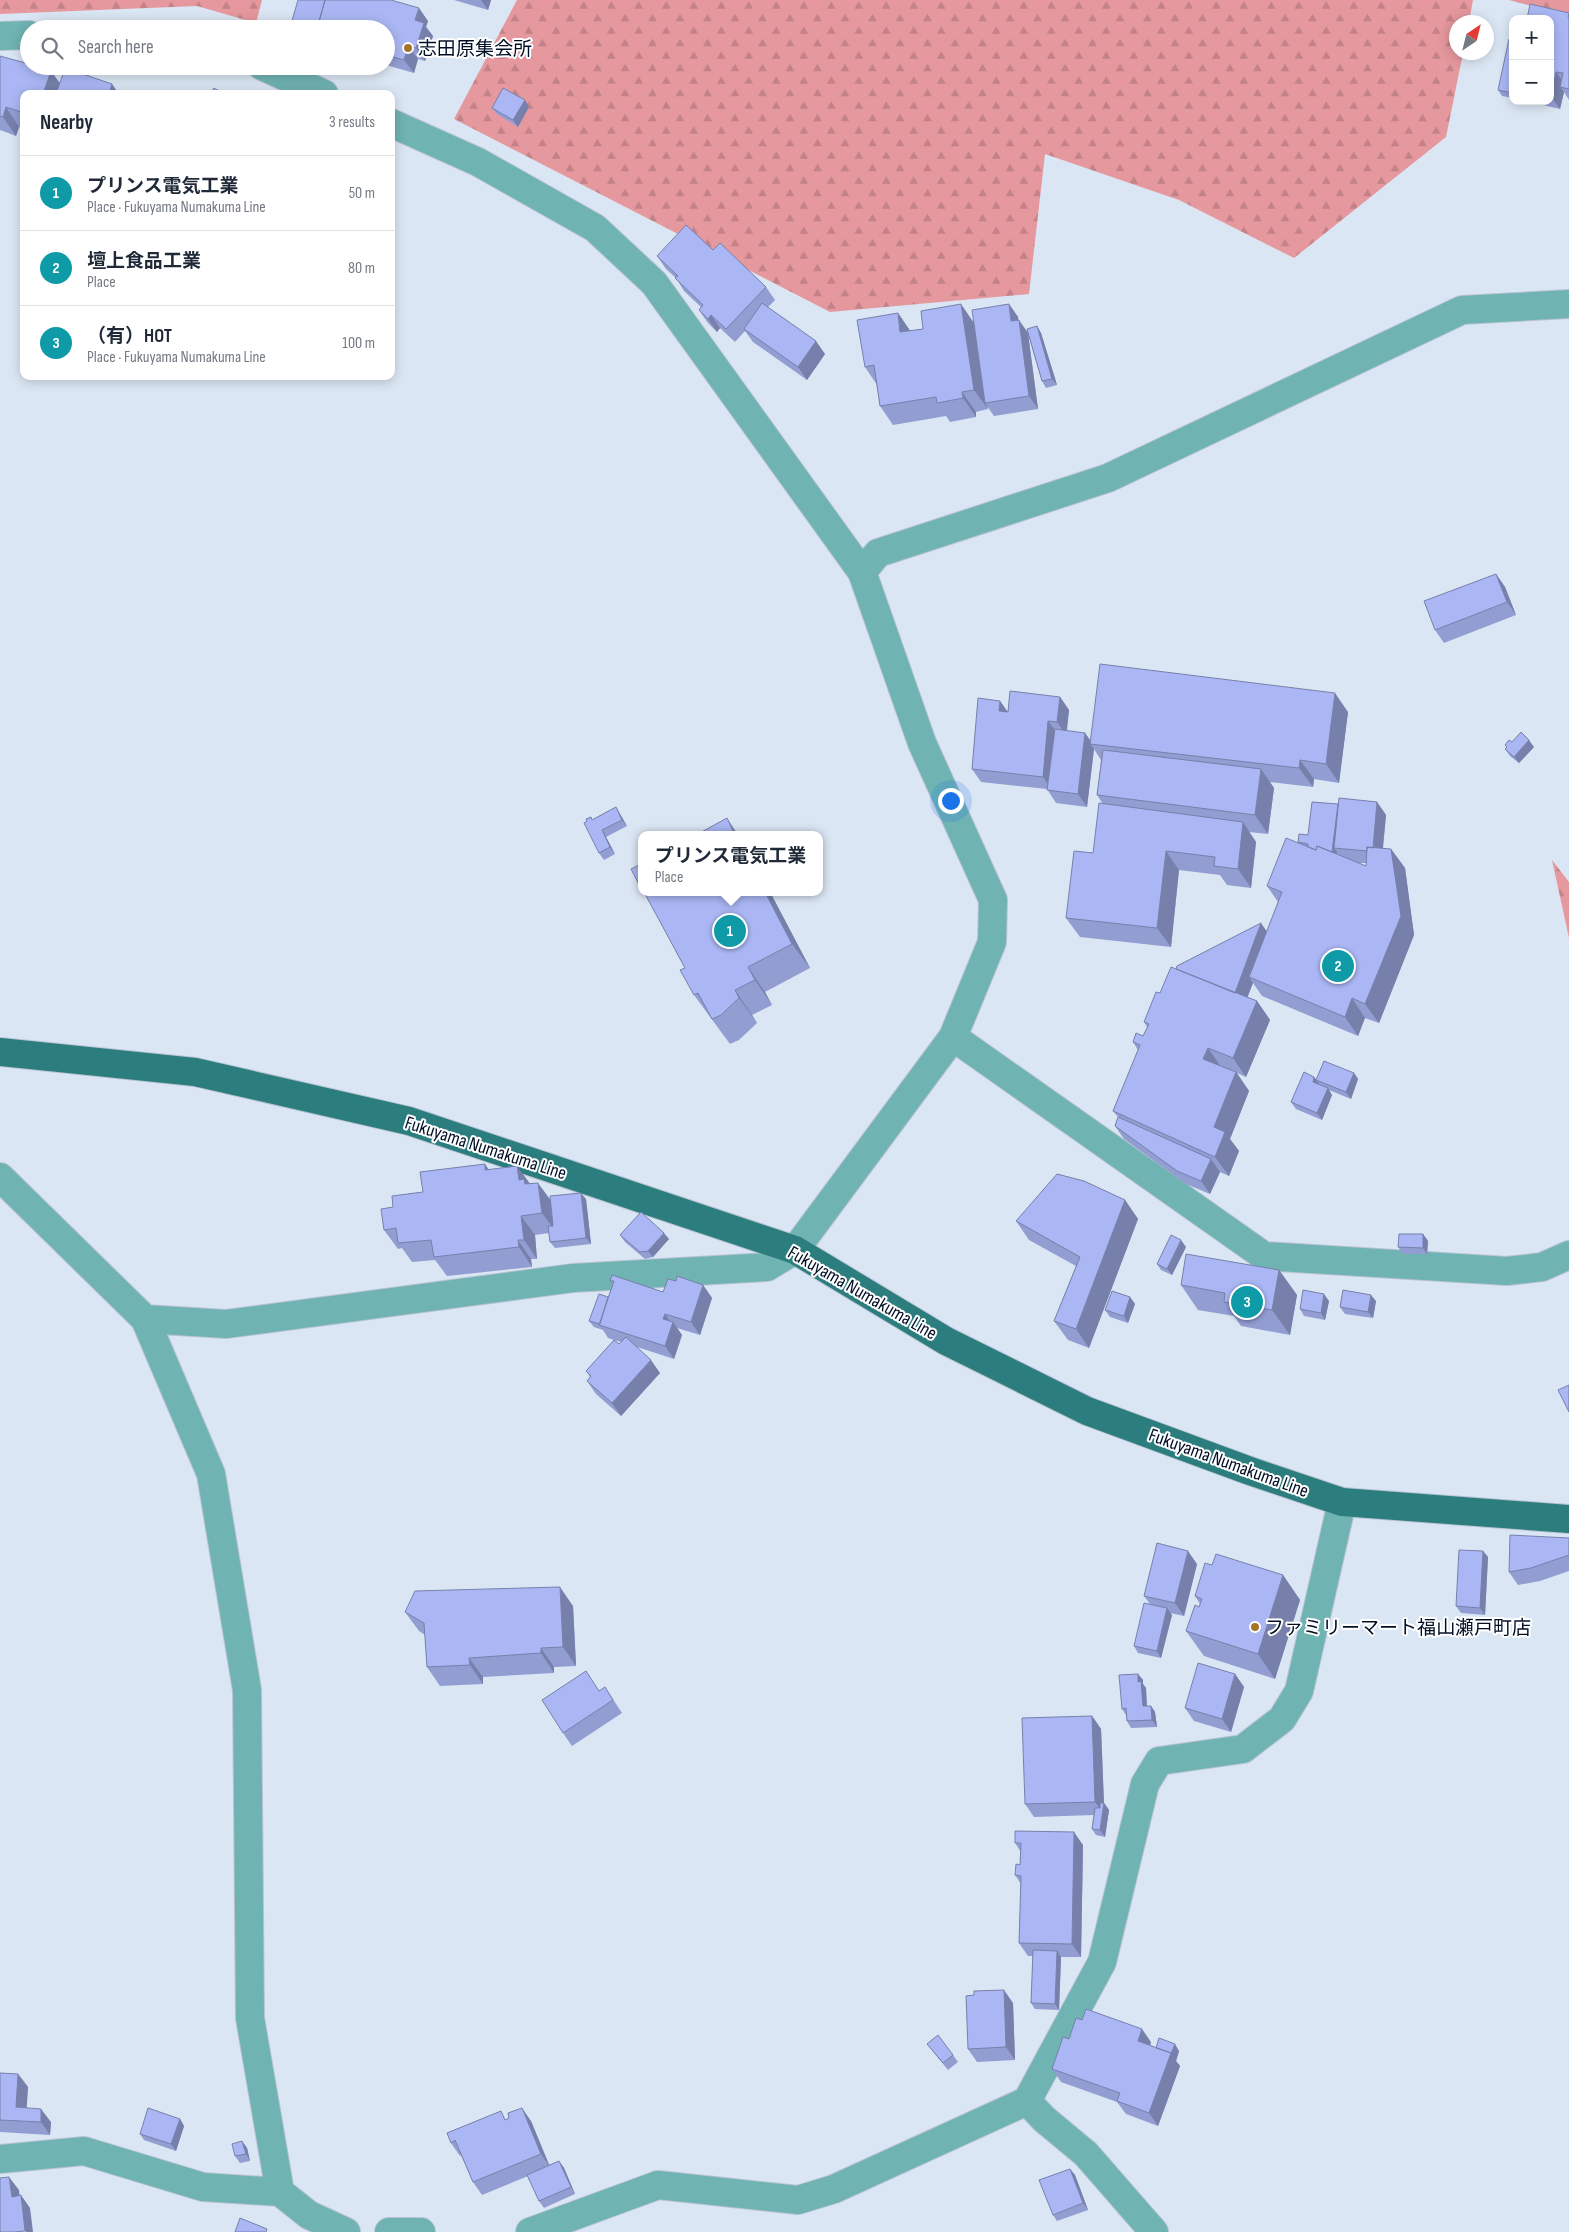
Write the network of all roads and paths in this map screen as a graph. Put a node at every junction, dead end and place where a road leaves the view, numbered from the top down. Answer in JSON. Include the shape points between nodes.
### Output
{"nodes":[{"id":1,"x":0,"y":36,"type":"edge"},
{"id":2,"x":20,"y":36,"type":"edge"},
{"id":3,"x":282,"y":75,"type":"edge"},
{"id":4,"x":315,"y":90,"type":"edge"},
{"id":5,"x":395,"y":125,"type":"edge"},
{"id":6,"x":1569,"y":304,"type":"edge"},
{"id":7,"x":862,"y":572,"type":"junction"},
{"id":8,"x":953,"y":1037,"type":"junction"},
{"id":9,"x":0,"y":1052,"type":"edge"},
{"id":10,"x":0,"y":1177,"type":"edge"},
{"id":11,"x":795,"y":1250,"type":"junction"},
{"id":12,"x":1569,"y":1255,"type":"edge"},
{"id":13,"x":146,"y":1319,"type":"junction"},
{"id":14,"x":1342,"y":1502,"type":"junction"},
{"id":15,"x":1569,"y":1519,"type":"edge"},
{"id":16,"x":1027,"y":2100,"type":"junction"},
{"id":17,"x":0,"y":2160,"type":"edge"},
{"id":18,"x":280,"y":2192,"type":"junction"},
{"id":19,"x":346,"y":2232,"type":"edge"},
{"id":20,"x":388,"y":2232,"type":"edge"},
{"id":21,"x":422,"y":2232,"type":"edge"},
{"id":22,"x":530,"y":2232,"type":"edge"},
{"id":23,"x":1154,"y":2232,"type":"edge"}],
"edges":[{"from":1,"to":2,"type":"street"},
{"from":3,"to":4,"type":"street"},
{"from":5,"to":7,"type":"street","via":[[478,162],[595,228],[654,282]]},
{"from":6,"to":7,"type":"street","via":[[1462,310],[1108,478],[878,552]]},
{"from":7,"to":8,"type":"street","via":[[922,744],[993,900],[992,942]]},
{"from":8,"to":11,"type":"street"},
{"from":8,"to":12,"type":"street","via":[[1264,1256],[1507,1271],[1542,1267]]},
{"from":9,"to":11,"type":"main road","name":"Fukuyama Numakuma Line","via":[[195,1072],[409,1121]]},
{"from":10,"to":13,"type":"street"},
{"from":11,"to":13,"type":"street","via":[[767,1267],[572,1278],[226,1324]]},
{"from":11,"to":14,"type":"main road","name":"Fukuyama Numakuma Line","via":[[946,1341],[1087,1411]]},
{"from":13,"to":18,"type":"street","via":[[211,1474],[247,1690],[250,2018]]},
{"from":14,"to":15,"type":"main road","name":"Fukuyama Numakuma Line"},
{"from":14,"to":16,"type":"street","via":[[1299,1690],[1282,1719],[1243,1749],[1159,1762],[1146,1784],[1102,1962]]},
{"from":16,"to":22,"type":"street","via":[[834,2189],[798,2200],[658,2185]]},
{"from":16,"to":23,"type":"street","via":[[1044,2119],[1086,2154]]},
{"from":17,"to":18,"type":"street","via":[[84,2151],[203,2187]]},
{"from":18,"to":19,"type":"street","via":[[309,2215]]},
{"from":20,"to":21,"type":"street"}]}
